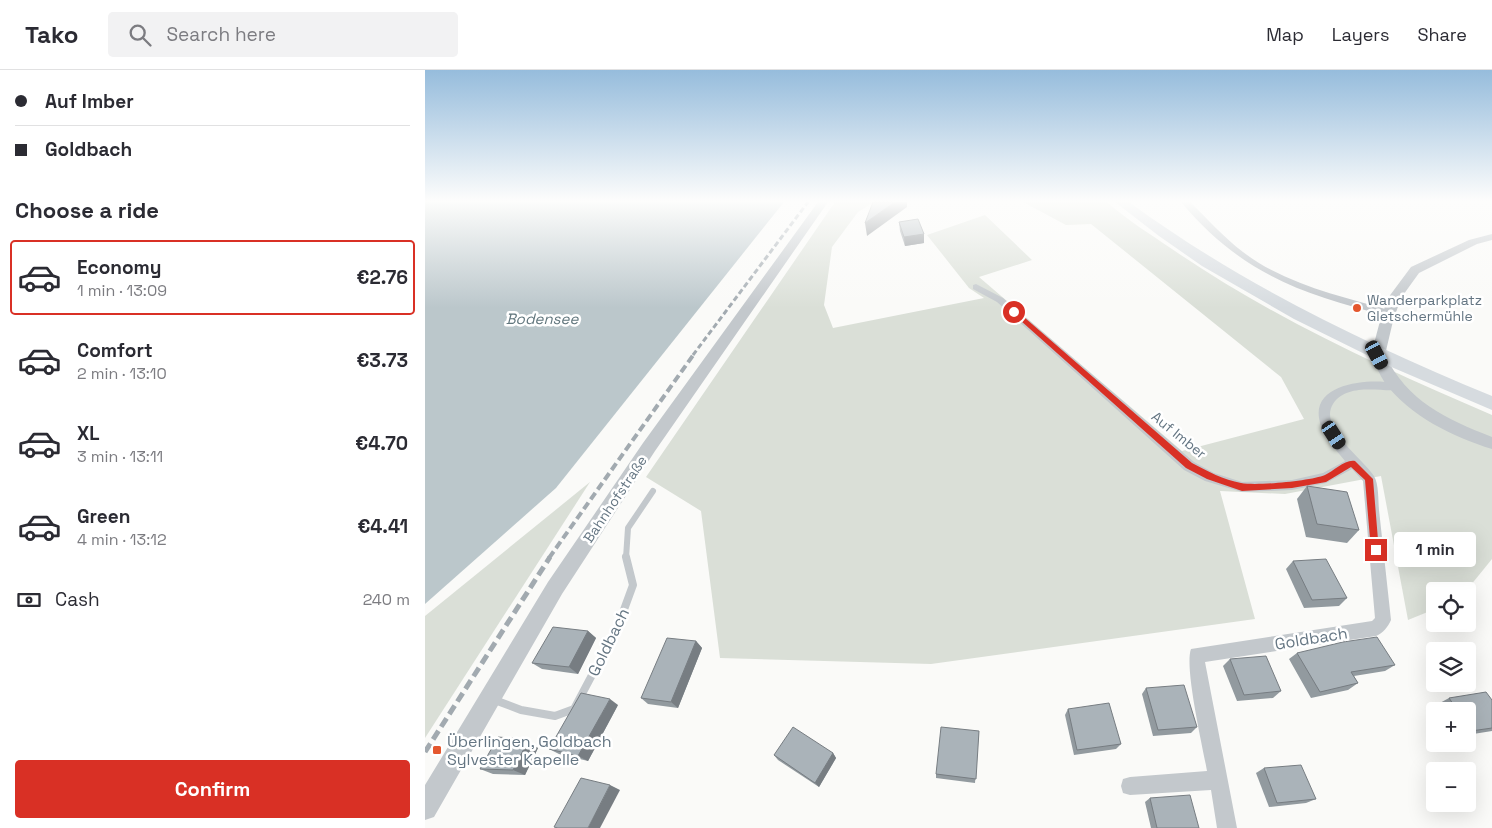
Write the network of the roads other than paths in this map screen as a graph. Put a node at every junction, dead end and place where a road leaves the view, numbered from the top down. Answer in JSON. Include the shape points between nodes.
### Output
{"nodes":[{"id":1,"x":798,"y":237,"type":"edge"},
{"id":2,"x":1171,"y":237,"type":"edge"},
{"id":3,"x":1222,"y":237,"type":"edge"},
{"id":4,"x":1491,"y":237,"type":"edge"},
{"id":5,"x":976,"y":287,"type":"dead end"},
{"id":6,"x":1388,"y":313,"type":"junction"},
{"id":7,"x":1393,"y":382,"type":"junction"},
{"id":8,"x":1492,"y":404,"type":"edge"},
{"id":9,"x":1492,"y":443,"type":"edge"},
{"id":10,"x":1352,"y":463,"type":"junction"},
{"id":11,"x":653,"y":491,"type":"dead end"},
{"id":12,"x":488,"y":698,"type":"junction"},
{"id":13,"x":1216,"y":780,"type":"junction"},
{"id":14,"x":1130,"y":786,"type":"dead end"},
{"id":15,"x":425,"y":808,"type":"edge"},
{"id":16,"x":1227,"y":828,"type":"edge"}],
"edges":[{"from":1,"to":12,"type":"street","name":"Bahnhofstraße","via":[[649,447],[555,588]]},
{"from":2,"to":8,"type":"main road","via":[[1283,306],[1389,359]]},
{"from":3,"to":6,"type":"street","via":[[1257,265],[1304,288]]},
{"from":4,"to":6,"type":"street","via":[[1473,242],[1415,270],[1407,276]]},
{"from":5,"to":10,"type":"street","name":"Auf Imber","via":[[1000,300],[1189,466],[1210,477],[1242,487],[1292,485],[1326,478]]},
{"from":6,"to":7,"type":"street","via":[[1377,355]]},
{"from":7,"to":9,"type":"street","via":[[1424,410],[1464,433]]},
{"from":7,"to":10,"type":"street","via":[[1338,392],[1327,402],[1325,420]]},
{"from":10,"to":13,"type":"street","name":"Goldbach","via":[[1369,479],[1383,620],[1377,628],[1197,655]]},
{"from":11,"to":12,"type":"lane","name":"Goldbach","via":[[628,528],[626,562],[633,585],[618,626],[574,709],[555,716],[521,710]]},
{"from":12,"to":15,"type":"street","name":"Bahnhofstraße"},
{"from":13,"to":14,"type":"street"},
{"from":13,"to":16,"type":"street","name":"Goldbach"}]}
